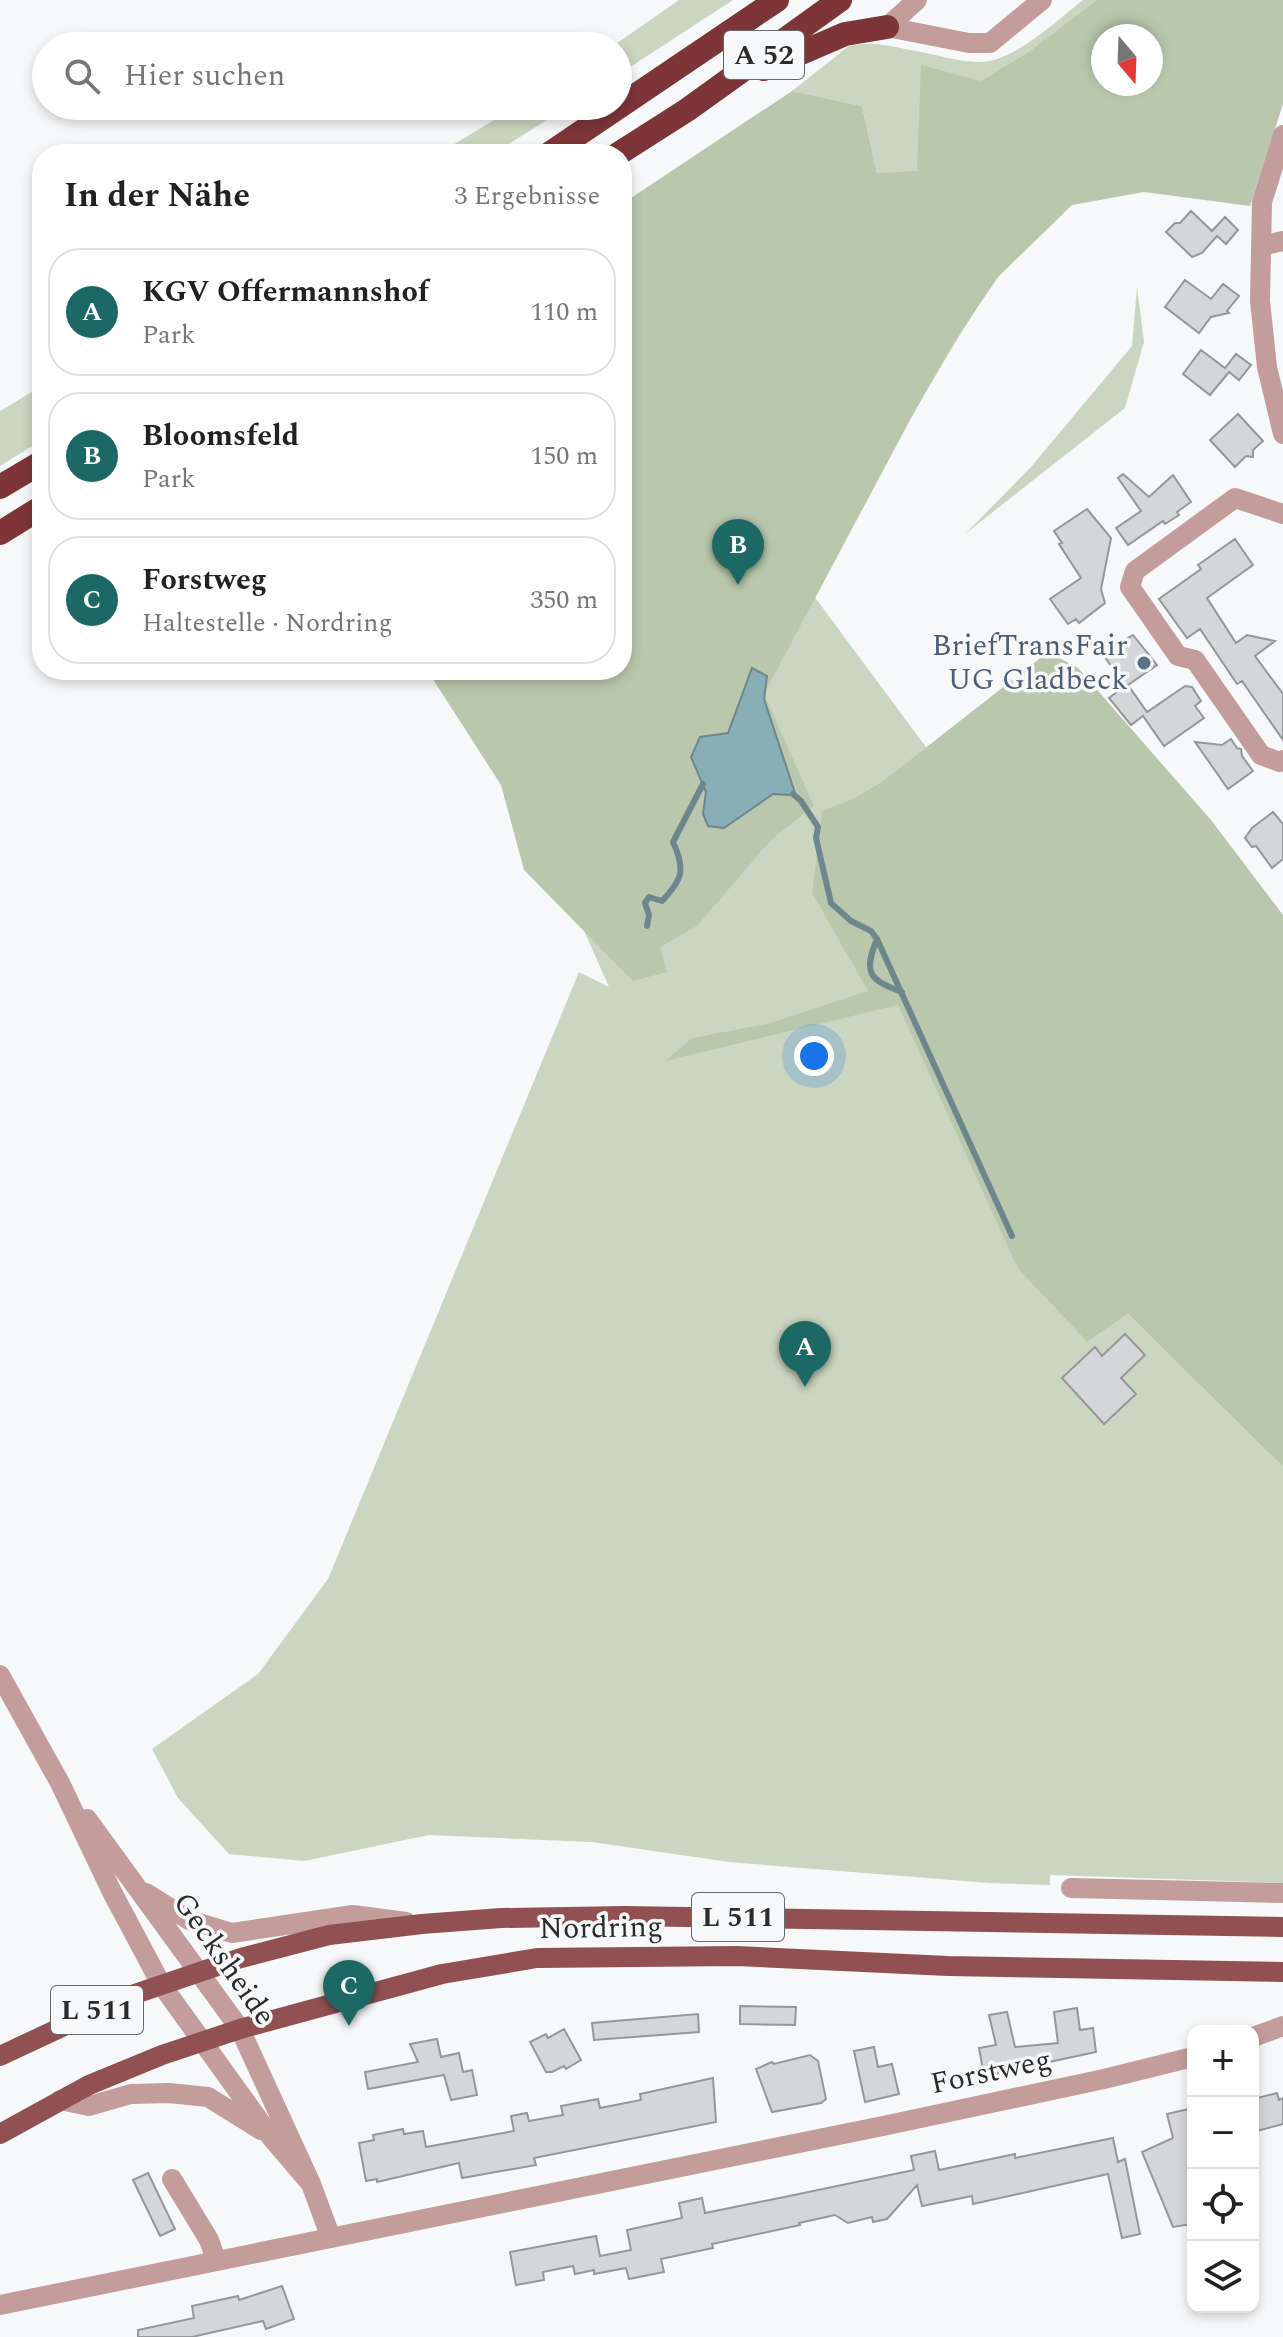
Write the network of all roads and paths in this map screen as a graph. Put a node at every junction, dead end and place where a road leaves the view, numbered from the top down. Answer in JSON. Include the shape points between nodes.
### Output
{"nodes":[{"id":1,"x":777,"y":0,"type":"edge"},
{"id":2,"x":840,"y":0,"type":"edge"},
{"id":3,"x":917,"y":0,"type":"edge"},
{"id":4,"x":1042,"y":0,"type":"edge"},
{"id":5,"x":887,"y":27,"type":"junction"},
{"id":6,"x":632,"y":98,"type":"edge"},
{"id":7,"x":687,"y":110,"type":"junction"},
{"id":8,"x":599,"y":120,"type":"edge"},
{"id":9,"x":1283,"y":135,"type":"edge"},
{"id":10,"x":564,"y":144,"type":"edge"},
{"id":11,"x":632,"y":145,"type":"edge"},
{"id":12,"x":1283,"y":241,"type":"edge"},
{"id":13,"x":1262,"y":246,"type":"junction"},
{"id":14,"x":1283,"y":434,"type":"edge"},
{"id":15,"x":32,"y":468,"type":"edge"},
{"id":16,"x":0,"y":487,"type":"edge"},
{"id":17,"x":32,"y":513,"type":"edge"},
{"id":18,"x":1283,"y":514,"type":"edge"},
{"id":19,"x":0,"y":533,"type":"edge"},
{"id":20,"x":1283,"y":760,"type":"edge"},
{"id":21,"x":0,"y":1675,"type":"edge"},
{"id":22,"x":60,"y":1783,"type":"junction"},
{"id":23,"x":137,"y":1886,"type":"junction"},
{"id":24,"x":1071,"y":1888,"type":"dead end"},
{"id":25,"x":1283,"y":1893,"type":"edge"},
{"id":26,"x":422,"y":1924,"type":"junction"},
{"id":27,"x":1283,"y":1927,"type":"edge"},
{"id":28,"x":198,"y":1971,"type":"junction"},
{"id":29,"x":1283,"y":1972,"type":"edge"},
{"id":30,"x":161,"y":1984,"type":"junction"},
{"id":31,"x":1283,"y":2026,"type":"edge"},
{"id":32,"x":240,"y":2029,"type":"junction"},
{"id":33,"x":1259,"y":2035,"type":"edge"},
{"id":34,"x":202,"y":2042,"type":"junction"},
{"id":35,"x":0,"y":2056,"type":"edge"},
{"id":36,"x":1187,"y":2058,"type":"edge"},
{"id":37,"x":60,"y":2100,"type":"junction"},
{"id":38,"x":0,"y":2134,"type":"edge"},
{"id":39,"x":271,"y":2137,"type":"junction"},
{"id":40,"x":172,"y":2179,"type":"dead end"},
{"id":41,"x":311,"y":2184,"type":"junction"},
{"id":42,"x":331,"y":2238,"type":"junction"},
{"id":43,"x":216,"y":2260,"type":"junction"},
{"id":44,"x":0,"y":2305,"type":"edge"}],
"edges":[{"from":1,"to":6,"type":"highway","number":"A 52"},
{"from":2,"to":7,"type":"highway","number":"A 52"},
{"from":3,"to":5,"type":"street"},
{"from":4,"to":5,"type":"street","via":[[990,43]]},
{"from":5,"to":7,"type":"highway","via":[[845,34]]},
{"from":7,"to":11,"type":"highway","number":"A 52"},
{"from":8,"to":10,"type":"highway","number":"A 52"},
{"from":9,"to":13,"type":"street","via":[[1262,202]]},
{"from":12,"to":13,"type":"street"},
{"from":13,"to":14,"type":"street","via":[[1260,301],[1267,367]]},
{"from":15,"to":16,"type":"highway"},
{"from":17,"to":19,"type":"highway"},
{"from":18,"to":20,"type":"street","via":[[1235,498],[1135,571],[1130,587],[1178,656],[1195,660],[1261,755]]},
{"from":21,"to":22,"type":"street","name":"Gecksheide"},
{"from":22,"to":23,"type":"street","name":"Gecksheide"},
{"from":22,"to":30,"type":"street","name":"Gecksheide"},
{"from":23,"to":26,"type":"street","name":"Nordring","via":[[189,1920],[232,1933],[353,1915]]},
{"from":23,"to":28,"type":"street","name":"Gecksheide"},
{"from":24,"to":25,"type":"street"},
{"from":26,"to":27,"type":"main road","name":"Nordring","number":"L 511","via":[[625,1916]]},
{"from":26,"to":28,"type":"main road","name":"Nordring","number":"L 511","via":[[329,1935]]},
{"from":28,"to":30,"type":"main road","name":"Nordring","number":"L 511"},
{"from":28,"to":32,"type":"street","name":"Gecksheide"},
{"from":29,"to":32,"type":"main road","name":"Nordring","number":"L 511","via":[[737,1956],[537,1958],[442,1974]]},
{"from":30,"to":34,"type":"street","name":"Gecksheide"},
{"from":30,"to":35,"type":"main road","name":"Nordring","number":"L 511"},
{"from":31,"to":33,"type":"street"},
{"from":32,"to":34,"type":"main road","name":"Nordring","number":"L 511"},
{"from":32,"to":41,"type":"street","name":"Gecksheide"},
{"from":34,"to":37,"type":"main road","name":"Nordring","number":"L 511"},
{"from":34,"to":39,"type":"street","name":"Gecksheide"},
{"from":36,"to":42,"type":"street","name":"Forstweg"},
{"from":37,"to":38,"type":"main road","name":"Nordring","number":"L 511"},
{"from":37,"to":39,"type":"street","via":[[89,2106],[131,2094],[208,2097]]},
{"from":39,"to":41,"type":"street","name":"Gecksheide"},
{"from":40,"to":43,"type":"street"},
{"from":41,"to":42,"type":"street","name":"Gecksheide"},
{"from":42,"to":43,"type":"street","name":"Forstweg"},
{"from":43,"to":44,"type":"street","name":"Forstweg"}]}
